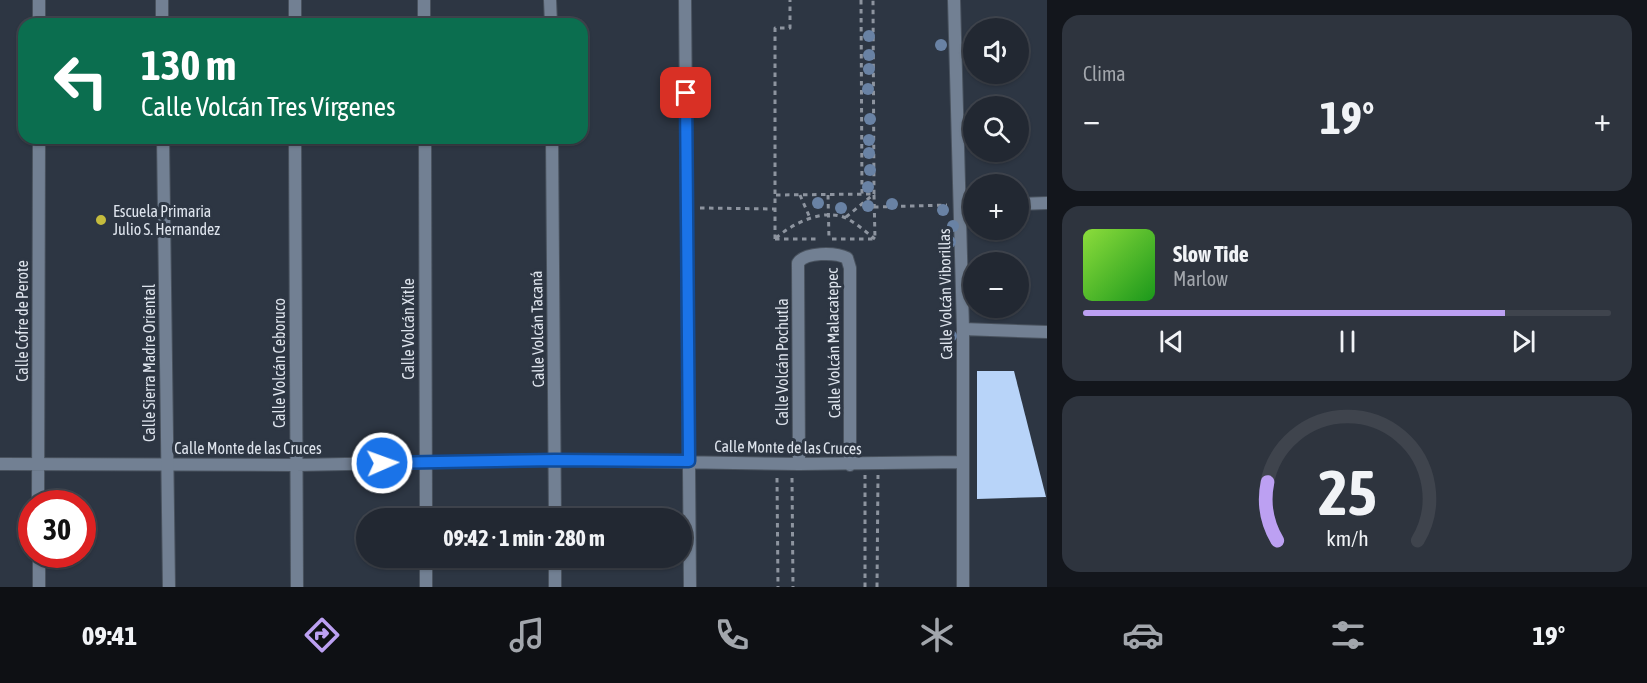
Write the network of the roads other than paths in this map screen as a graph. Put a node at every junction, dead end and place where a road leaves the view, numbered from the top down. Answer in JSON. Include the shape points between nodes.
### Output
{"nodes":[{"id":1,"x":39,"y":0,"type":"edge"},
{"id":2,"x":162,"y":0,"type":"edge"},
{"id":3,"x":295,"y":0,"type":"edge"},
{"id":4,"x":424,"y":0,"type":"edge"},
{"id":5,"x":550,"y":0,"type":"edge"},
{"id":6,"x":685,"y":0,"type":"edge"},
{"id":7,"x":954,"y":0,"type":"edge"},
{"id":8,"x":39,"y":18,"type":"edge"},
{"id":9,"x":162,"y":18,"type":"edge"},
{"id":10,"x":295,"y":18,"type":"edge"},
{"id":11,"x":424,"y":18,"type":"edge"},
{"id":12,"x":550,"y":18,"type":"edge"},
{"id":13,"x":39,"y":144,"type":"edge"},
{"id":14,"x":163,"y":144,"type":"edge"},
{"id":15,"x":296,"y":144,"type":"edge"},
{"id":16,"x":424,"y":144,"type":"edge"},
{"id":17,"x":552,"y":144,"type":"edge"},
{"id":18,"x":1047,"y":203,"type":"edge"},
{"id":19,"x":960,"y":204,"type":"joint"},
{"id":20,"x":1029,"y":204,"type":"edge"},
{"id":21,"x":846,"y":258,"type":"joint"},
{"id":22,"x":963,"y":329,"type":"junction"},
{"id":23,"x":1047,"y":332,"type":"edge"},
{"id":24,"x":555,"y":460,"type":"junction"},
{"id":25,"x":425,"y":461,"type":"junction"},
{"id":26,"x":689,"y":461,"type":"junction"},
{"id":27,"x":963,"y":462,"type":"junction"},
{"id":28,"x":0,"y":464,"type":"edge"},
{"id":29,"x":38,"y":464,"type":"junction"},
{"id":30,"x":166,"y":464,"type":"junction"},
{"id":31,"x":796,"y":464,"type":"junction"},
{"id":32,"x":296,"y":465,"type":"junction"},
{"id":33,"x":850,"y":465,"type":"junction"},
{"id":34,"x":38,"y":490,"type":"edge"},
{"id":35,"x":426,"y":508,"type":"edge"},
{"id":36,"x":555,"y":508,"type":"edge"},
{"id":37,"x":39,"y":568,"type":"edge"},
{"id":38,"x":426,"y":568,"type":"edge"},
{"id":39,"x":555,"y":568,"type":"edge"},
{"id":40,"x":39,"y":587,"type":"edge"},
{"id":41,"x":169,"y":587,"type":"edge"},
{"id":42,"x":297,"y":587,"type":"edge"},
{"id":43,"x":426,"y":587,"type":"edge"},
{"id":44,"x":555,"y":587,"type":"edge"},
{"id":45,"x":690,"y":587,"type":"edge"},
{"id":46,"x":963,"y":587,"type":"edge"}],
"edges":[{"from":1,"to":8,"type":"street"},
{"from":2,"to":9,"type":"street"},
{"from":3,"to":10,"type":"street"},
{"from":4,"to":11,"type":"street"},
{"from":5,"to":12,"type":"street"},
{"from":6,"to":26,"type":"street"},
{"from":7,"to":19,"type":"street","name":"Calle Volcán Viborillas"},
{"from":13,"to":29,"type":"street","name":"Calle Cofre de Perote"},
{"from":14,"to":30,"type":"street","name":"Calle Sierra Madre Oriental"},
{"from":15,"to":32,"type":"street","name":"Calle Volcán Ceboruco"},
{"from":16,"to":25,"type":"street","name":"Calle Volcán Xitle"},
{"from":17,"to":24,"type":"street","name":"Calle Volcán Tacaná"},
{"from":18,"to":20,"type":"street"},
{"from":19,"to":22,"type":"street","name":"Calle Volcán Viborillas"},
{"from":21,"to":31,"type":"street","name":"Calle Volcán Pochutla","via":[[808,256],[800,260]]},
{"from":21,"to":33,"type":"street","name":"Calle Volcán Malacatepec","via":[[850,268]]},
{"from":22,"to":23,"type":"street"},
{"from":22,"to":27,"type":"street","name":"Calle Volcán Viborillas"},
{"from":24,"to":25,"type":"street","name":"Calle Monte de las Cruces"},
{"from":24,"to":26,"type":"street","name":"Calle Monte de las Cruces"},
{"from":24,"to":36,"type":"street","name":"Calle Volcán Tacaná"},
{"from":25,"to":32,"type":"street","name":"Calle Monte de las Cruces"},
{"from":25,"to":35,"type":"street","name":"Calle Volcán Xitle"},
{"from":26,"to":31,"type":"street","name":"Calle Monte de las Cruces"},
{"from":26,"to":45,"type":"street"},
{"from":27,"to":33,"type":"street","name":"Calle Monte de las Cruces"},
{"from":27,"to":46,"type":"street","name":"Calle Volcán Viborillas"},
{"from":28,"to":29,"type":"street","name":"Calle Monte de las Cruces"},
{"from":29,"to":30,"type":"street","name":"Calle Monte de las Cruces"},
{"from":29,"to":34,"type":"street","name":"Calle Cofre de Perote"},
{"from":30,"to":32,"type":"street","name":"Calle Monte de las Cruces"},
{"from":30,"to":41,"type":"street","name":"Calle Sierra Madre Oriental"},
{"from":31,"to":33,"type":"street","name":"Calle Monte de las Cruces"},
{"from":32,"to":42,"type":"street","name":"Calle Volcán Ceboruco"},
{"from":37,"to":40,"type":"street"},
{"from":38,"to":43,"type":"street"},
{"from":39,"to":44,"type":"street"}]}
